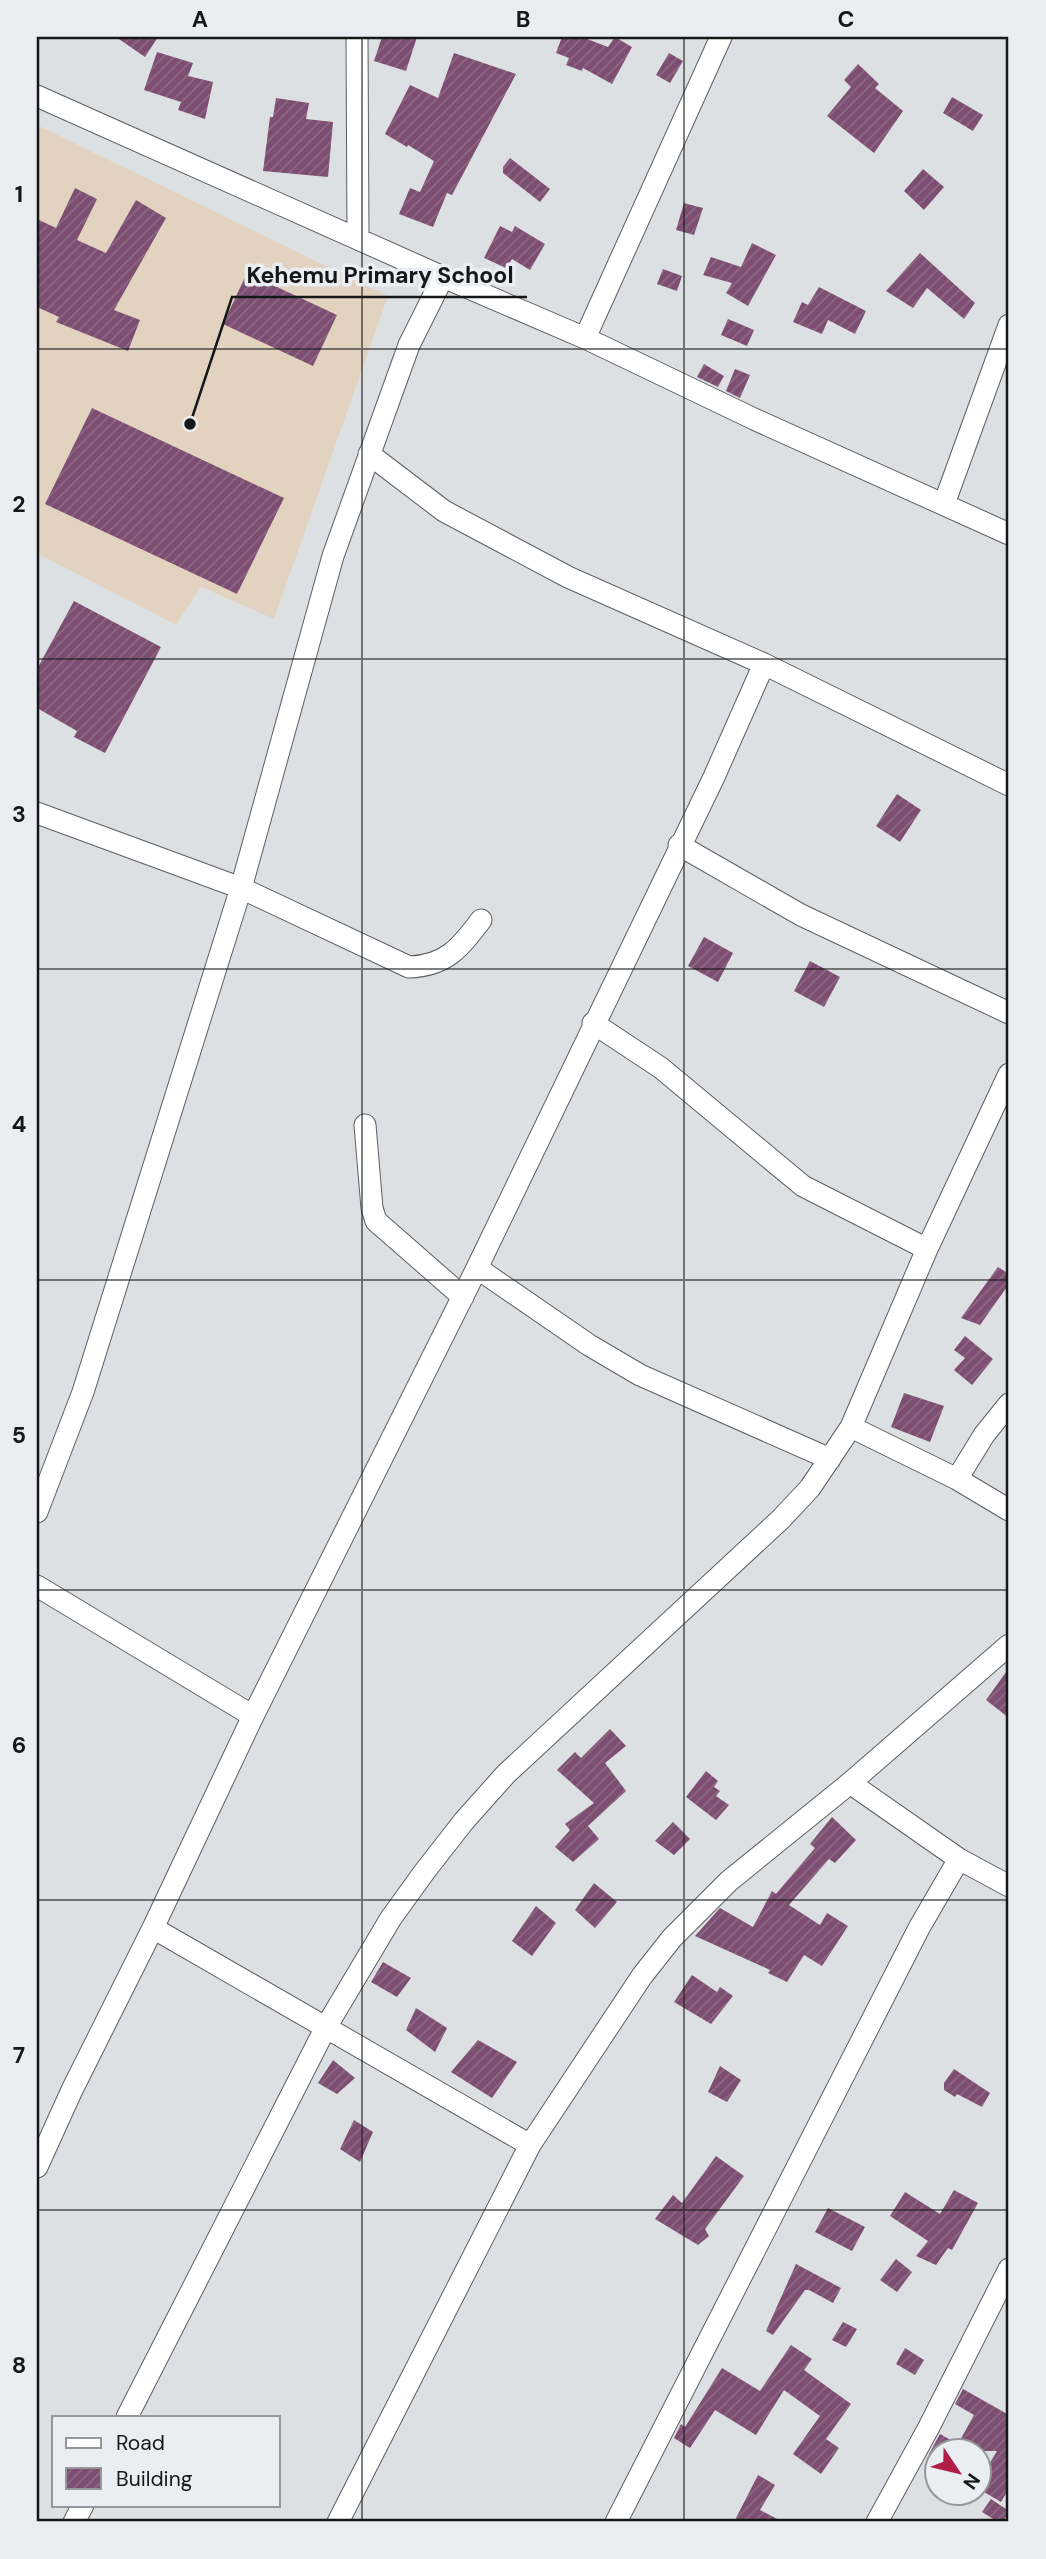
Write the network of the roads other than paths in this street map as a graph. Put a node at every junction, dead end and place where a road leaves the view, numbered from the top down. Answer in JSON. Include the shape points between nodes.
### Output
{"nodes":[{"id":1,"x":357,"y":37,"type":"edge"},
{"id":2,"x":714,"y":39,"type":"edge"},
{"id":3,"x":37,"y":96,"type":"edge"},
{"id":4,"x":358,"y":238,"type":"junction"},
{"id":5,"x":443,"y":277,"type":"junction"},
{"id":6,"x":1009,"y":325,"type":"edge"},
{"id":7,"x":585,"y":338,"type":"junction"},
{"id":8,"x":369,"y":454,"type":"junction"},
{"id":9,"x":944,"y":504,"type":"junction"},
{"id":10,"x":1009,"y":534,"type":"edge"},
{"id":11,"x":764,"y":664,"type":"junction"},
{"id":12,"x":1009,"y":785,"type":"edge"},
{"id":13,"x":37,"y":813,"type":"edge"},
{"id":14,"x":679,"y":845,"type":"junction"},
{"id":15,"x":241,"y":888,"type":"junction"},
{"id":16,"x":481,"y":920,"type":"dead end"},
{"id":17,"x":1009,"y":1013,"type":"edge"},
{"id":18,"x":593,"y":1023,"type":"junction"},
{"id":19,"x":1009,"y":1074,"type":"edge"},
{"id":20,"x":365,"y":1125,"type":"dead end"},
{"id":21,"x":927,"y":1250,"type":"junction"},
{"id":22,"x":477,"y":1268,"type":"junction"},
{"id":23,"x":463,"y":1297,"type":"junction"},
{"id":24,"x":1009,"y":1404,"type":"edge"},
{"id":25,"x":851,"y":1427,"type":"junction"},
{"id":26,"x":830,"y":1459,"type":"junction"},
{"id":27,"x":957,"y":1479,"type":"junction"},
{"id":28,"x":1009,"y":1510,"type":"edge"},
{"id":29,"x":37,"y":1512,"type":"edge"},
{"id":30,"x":37,"y":1586,"type":"edge"},
{"id":31,"x":1009,"y":1645,"type":"edge"},
{"id":32,"x":253,"y":1716,"type":"junction"},
{"id":33,"x":849,"y":1783,"type":"junction"},
{"id":34,"x":959,"y":1859,"type":"junction"},
{"id":35,"x":1009,"y":1886,"type":"edge"},
{"id":36,"x":153,"y":1928,"type":"junction"},
{"id":37,"x":326,"y":2027,"type":"junction"},
{"id":38,"x":530,"y":2145,"type":"junction"},
{"id":39,"x":37,"y":2167,"type":"edge"},
{"id":40,"x":1009,"y":2269,"type":"edge"},
{"id":41,"x":128,"y":2416,"type":"edge"},
{"id":42,"x":82,"y":2506,"type":"edge"},
{"id":43,"x":74,"y":2522,"type":"edge"},
{"id":44,"x":338,"y":2522,"type":"edge"},
{"id":45,"x":616,"y":2522,"type":"edge"},
{"id":46,"x":877,"y":2522,"type":"edge"}],
"edges":[{"from":1,"to":4,"type":"street"},
{"from":2,"to":7,"type":"street"},
{"from":3,"to":4,"type":"street"},
{"from":4,"to":5,"type":"street"},
{"from":5,"to":7,"type":"street"},
{"from":5,"to":8,"type":"street","via":[[409,345]]},
{"from":6,"to":9,"type":"street"},
{"from":7,"to":9,"type":"street"},
{"from":8,"to":11,"type":"street","via":[[463,521],[568,577]]},
{"from":8,"to":15,"type":"street","via":[[333,556]]},
{"from":9,"to":10,"type":"street"},
{"from":11,"to":12,"type":"street"},
{"from":11,"to":14,"type":"street"},
{"from":13,"to":15,"type":"street"},
{"from":14,"to":17,"type":"street","via":[[801,915]]},
{"from":14,"to":18,"type":"street"},
{"from":15,"to":16,"type":"street","via":[[410,967],[422,967],[460,948]]},
{"from":15,"to":29,"type":"street","via":[[83,1392]]},
{"from":18,"to":21,"type":"street","via":[[661,1068],[803,1186]]},
{"from":18,"to":22,"type":"street"},
{"from":19,"to":21,"type":"street"},
{"from":20,"to":23,"type":"street","via":[[376,1222]]},
{"from":21,"to":25,"type":"street"},
{"from":22,"to":23,"type":"street"},
{"from":22,"to":26,"type":"street","via":[[640,1375]]},
{"from":23,"to":32,"type":"street"},
{"from":24,"to":27,"type":"street"},
{"from":25,"to":26,"type":"street"},
{"from":25,"to":27,"type":"street"},
{"from":26,"to":37,"type":"street","via":[[781,1519],[506,1774],[464,1821],[391,1918]]},
{"from":27,"to":28,"type":"street"},
{"from":30,"to":32,"type":"street"},
{"from":31,"to":33,"type":"street"},
{"from":32,"to":36,"type":"street"},
{"from":33,"to":34,"type":"street"},
{"from":33,"to":38,"type":"street","via":[[729,1881],[672,1938]]},
{"from":34,"to":35,"type":"street"},
{"from":34,"to":45,"type":"street","via":[[919,1928]]},
{"from":36,"to":37,"type":"street"},
{"from":36,"to":39,"type":"street"},
{"from":37,"to":38,"type":"street"},
{"from":37,"to":41,"type":"street"},
{"from":38,"to":44,"type":"street"},
{"from":40,"to":46,"type":"street"},
{"from":42,"to":43,"type":"street"}]}
